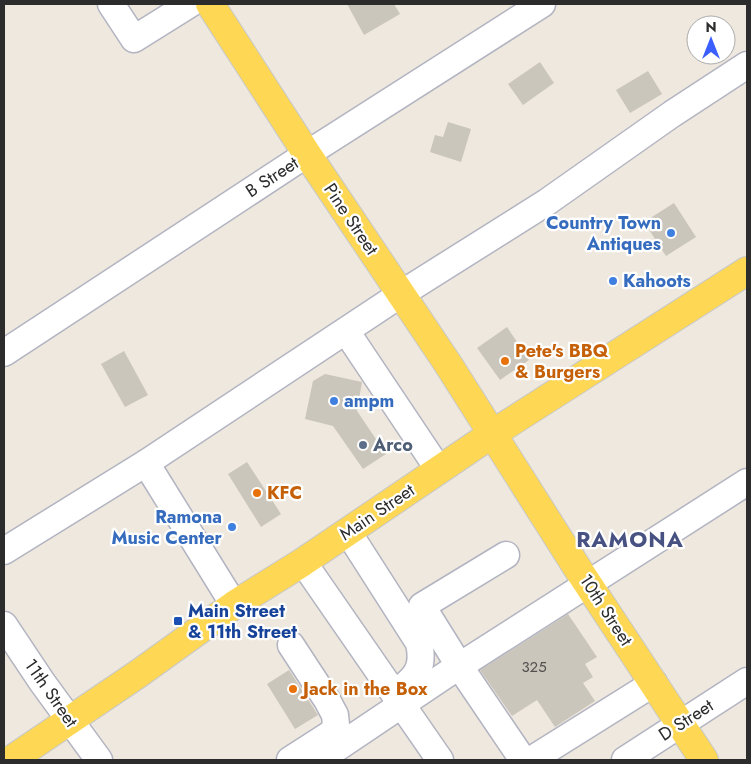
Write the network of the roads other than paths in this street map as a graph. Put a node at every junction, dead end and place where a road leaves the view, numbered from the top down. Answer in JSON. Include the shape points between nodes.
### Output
{"nodes":[{"id":1,"x":111,"y":4,"type":"edge"},
{"id":2,"x":190,"y":4,"type":"edge"},
{"id":3,"x":210,"y":4,"type":"edge"},
{"id":4,"x":542,"y":4,"type":"edge"},
{"id":5,"x":747,"y":65,"type":"edge"},
{"id":6,"x":307,"y":154,"type":"junction"},
{"id":7,"x":747,"y":271,"type":"edge"},
{"id":8,"x":401,"y":294,"type":"junction"},
{"id":9,"x":346,"y":331,"type":"junction"},
{"id":10,"x":4,"y":353,"type":"edge"},
{"id":11,"x":492,"y":434,"type":"junction"},
{"id":12,"x":146,"y":463,"type":"junction"},
{"id":13,"x":439,"y":470,"type":"junction"},
{"id":14,"x":747,"y":482,"type":"edge"},
{"id":15,"x":348,"y":532,"type":"junction"},
{"id":16,"x":4,"y":551,"type":"edge"},
{"id":17,"x":506,"y":555,"type":"dead end"},
{"id":18,"x":303,"y":562,"type":"junction"},
{"id":19,"x":588,"y":583,"type":"junction"},
{"id":20,"x":234,"y":606,"type":"junction"},
{"id":21,"x":4,"y":625,"type":"edge"},
{"id":22,"x":292,"y":645,"type":"dead end"},
{"id":23,"x":460,"y":666,"type":"junction"},
{"id":24,"x":747,"y":680,"type":"edge"},
{"id":25,"x":654,"y":683,"type":"junction"},
{"id":26,"x":399,"y":699,"type":"junction"},
{"id":27,"x":71,"y":720,"type":"junction"},
{"id":28,"x":680,"y":723,"type":"junction"},
{"id":29,"x":11,"y":760,"type":"edge"},
{"id":30,"x":99,"y":760,"type":"edge"},
{"id":31,"x":290,"y":760,"type":"edge"},
{"id":32,"x":319,"y":760,"type":"edge"},
{"id":33,"x":440,"y":760,"type":"edge"},
{"id":34,"x":523,"y":760,"type":"edge"},
{"id":35,"x":531,"y":760,"type":"edge"},
{"id":36,"x":625,"y":760,"type":"edge"},
{"id":37,"x":704,"y":760,"type":"edge"}],
"edges":[{"from":1,"to":2,"type":"street","via":[[134,39]]},
{"from":3,"to":6,"type":"main road","name":"Pine Street"},
{"from":4,"to":6,"type":"street","name":"B Street"},
{"from":5,"to":8,"type":"street","via":[[547,202]]},
{"from":6,"to":8,"type":"main road","name":"Pine Street"},
{"from":6,"to":10,"type":"street","name":"B Street"},
{"from":7,"to":11,"type":"main road","name":"Main Street"},
{"from":8,"to":9,"type":"street"},
{"from":8,"to":11,"type":"main road","name":"Pine Street"},
{"from":9,"to":12,"type":"street"},
{"from":9,"to":13,"type":"street"},
{"from":11,"to":13,"type":"main road","name":"Main Street"},
{"from":11,"to":19,"type":"main road","name":"10th Street"},
{"from":12,"to":16,"type":"street"},
{"from":12,"to":20,"type":"street"},
{"from":13,"to":15,"type":"main road","name":"Main Street"},
{"from":14,"to":19,"type":"street"},
{"from":15,"to":18,"type":"main road","name":"Main Street"},
{"from":15,"to":26,"type":"street","via":[[419,643],[419,671]]},
{"from":17,"to":23,"type":"street","via":[[422,606]]},
{"from":18,"to":20,"type":"main road","name":"Main Street"},
{"from":18,"to":26,"type":"street"},
{"from":19,"to":23,"type":"street"},
{"from":19,"to":25,"type":"main road","name":"10th Street"},
{"from":20,"to":27,"type":"main road","name":"Main Street"},
{"from":21,"to":27,"type":"street","name":"11th Street"},
{"from":22,"to":31,"type":"street","via":[[327,700],[336,725],[332,733]]},
{"from":23,"to":26,"type":"street"},
{"from":23,"to":34,"type":"street"},
{"from":24,"to":28,"type":"street","name":"D Street"},
{"from":25,"to":28,"type":"main road","name":"10th Street"},
{"from":25,"to":35,"type":"street"},
{"from":26,"to":32,"type":"street"},
{"from":26,"to":33,"type":"street"},
{"from":27,"to":29,"type":"main road","name":"Main Street"},
{"from":27,"to":30,"type":"street","name":"11th Street"},
{"from":28,"to":36,"type":"street","name":"D Street"},
{"from":28,"to":37,"type":"main road","name":"10th Street"}]}
